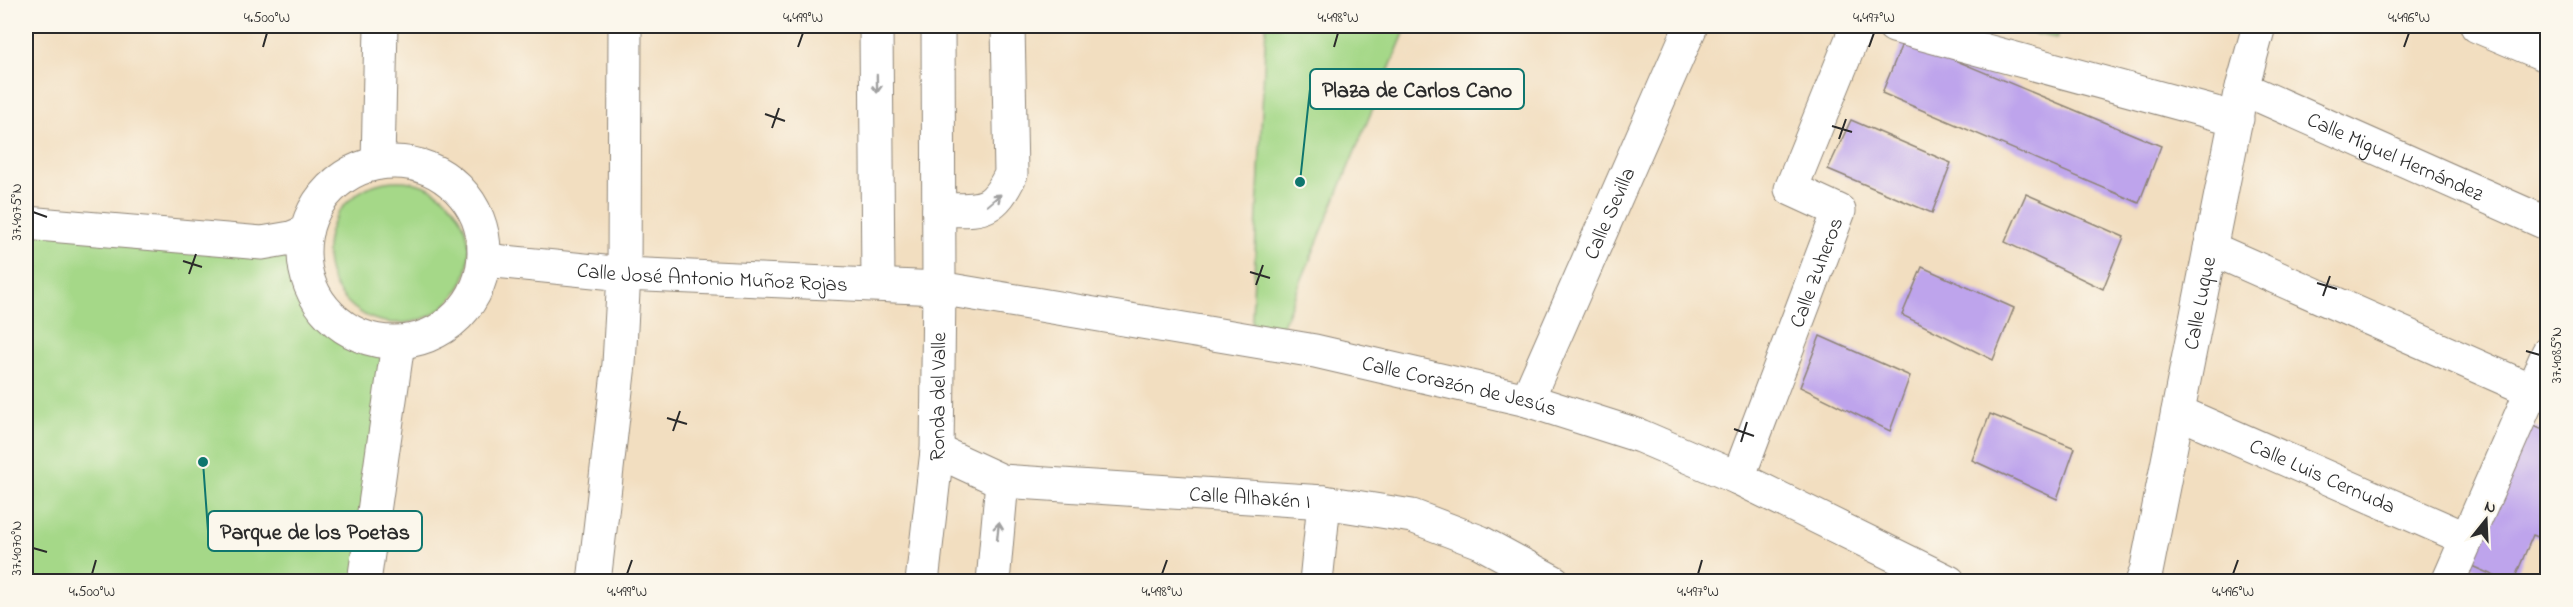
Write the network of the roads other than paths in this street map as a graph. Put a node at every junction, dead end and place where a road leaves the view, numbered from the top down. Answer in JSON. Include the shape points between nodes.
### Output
{"nodes":[{"id":1,"x":381,"y":26,"type":"edge"},
{"id":2,"x":625,"y":26,"type":"edge"},
{"id":3,"x":876,"y":26,"type":"edge"},
{"id":4,"x":938,"y":26,"type":"edge"},
{"id":5,"x":1008,"y":26,"type":"edge"},
{"id":6,"x":1691,"y":26,"type":"edge"},
{"id":7,"x":1857,"y":26,"type":"edge"},
{"id":8,"x":1893,"y":26,"type":"edge"},
{"id":9,"x":2259,"y":26,"type":"edge"},
{"id":10,"x":2477,"y":26,"type":"edge"},
{"id":11,"x":2547,"y":56,"type":"edge"},
{"id":12,"x":2239,"y":103,"type":"junction"},
{"id":13,"x":378,"y":163,"type":"junction"},
{"id":14,"x":939,"y":210,"type":"junction"},
{"id":15,"x":26,"y":223,"type":"edge"},
{"id":16,"x":2547,"y":224,"type":"edge"},
{"id":17,"x":305,"y":247,"type":"junction"},
{"id":18,"x":2210,"y":248,"type":"junction"},
{"id":19,"x":485,"y":260,"type":"junction"},
{"id":20,"x":624,"y":274,"type":"junction"},
{"id":21,"x":878,"y":284,"type":"junction"},
{"id":22,"x":939,"y":288,"type":"junction"},
{"id":23,"x":398,"y":343,"type":"junction"},
{"id":24,"x":2547,"y":352,"type":"edge"},
{"id":25,"x":2531,"y":390,"type":"junction"},
{"id":26,"x":1527,"y":400,"type":"junction"},
{"id":27,"x":2178,"y":412,"type":"junction"},
{"id":28,"x":937,"y":451,"type":"junction"},
{"id":29,"x":1738,"y":478,"type":"junction"},
{"id":30,"x":1002,"y":481,"type":"junction"},
{"id":31,"x":1324,"y":502,"type":"junction"},
{"id":32,"x":2467,"y":539,"type":"junction"},
{"id":33,"x":2152,"y":578,"type":"edge"},
{"id":34,"x":364,"y":582,"type":"edge"},
{"id":35,"x":594,"y":582,"type":"edge"},
{"id":36,"x":922,"y":582,"type":"edge"},
{"id":37,"x":993,"y":582,"type":"edge"},
{"id":38,"x":1316,"y":582,"type":"edge"},
{"id":39,"x":1554,"y":582,"type":"edge"},
{"id":40,"x":1949,"y":582,"type":"edge"},
{"id":41,"x":2448,"y":582,"type":"edge"}],
"edges":[{"from":1,"to":13,"type":"street"},
{"from":2,"to":20,"type":"street"},
{"from":3,"to":21,"type":"street","one_way":true},
{"from":4,"to":14,"type":"street","name":"Ronda del Valle"},
{"from":14,"to":5,"type":"street","one_way":true,"via":[[982,209],[1001,196],[1011,174]]},
{"from":6,"to":26,"type":"street","name":"Calle Sevilla"},
{"from":7,"to":29,"type":"street","name":"Calle Zuheros","via":[[1791,189],[1839,211]]},
{"from":8,"to":12,"type":"street"},
{"from":9,"to":12,"type":"street","name":"Calle Luque"},
{"from":10,"to":11,"type":"street"},
{"from":12,"to":16,"type":"street","name":"Calle Miguel Hernández"},
{"from":12,"to":18,"type":"street","name":"Calle Luque"},
{"from":13,"to":17,"type":"street","via":[[352,171],[330,188],[314,209]]},
{"from":13,"to":19,"type":"street","via":[[406,162],[432,170],[455,185],[472,206],[483,232]]},
{"from":14,"to":22,"type":"street","name":"Ronda del Valle"},
{"from":15,"to":17,"type":"street","via":[[262,243],[291,238]]},
{"from":17,"to":23,"type":"street","via":[[311,288],[326,311],[346,329],[371,340]]},
{"from":18,"to":25,"type":"street"},
{"from":18,"to":27,"type":"street","name":"Calle Luque"},
{"from":19,"to":20,"type":"street","name":"Calle José Antonio Muñoz Rojas"},
{"from":19,"to":23,"type":"street","via":[[479,285],[466,308],[447,327],[424,338]]},
{"from":20,"to":21,"type":"street","name":"Calle José Antonio Muñoz Rojas"},
{"from":20,"to":35,"type":"street","via":[[619,364]]},
{"from":21,"to":22,"type":"street","name":"Calle José Antonio Muñoz Rojas"},
{"from":22,"to":26,"type":"street","name":"Calle Corazón de Jesús","via":[[1315,351]]},
{"from":22,"to":28,"type":"street","name":"Ronda del Valle"},
{"from":23,"to":34,"type":"street"},
{"from":24,"to":25,"type":"street"},
{"from":25,"to":32,"type":"street"},
{"from":26,"to":29,"type":"street","name":"Calle Corazón de Jesús","via":[[1640,436]]},
{"from":27,"to":32,"type":"street","name":"Calle Luis Cernuda"},
{"from":27,"to":33,"type":"street","name":"Calle Luque"},
{"from":28,"to":30,"type":"street","name":"Calle Alhakén I"},
{"from":28,"to":36,"type":"street","name":"Ronda del Valle"},
{"from":29,"to":40,"type":"street","name":"Calle Corazón de Jesús"},
{"from":30,"to":31,"type":"street","name":"Calle Alhakén I"},
{"from":37,"to":30,"type":"street","one_way":true},
{"from":31,"to":38,"type":"street"},
{"from":31,"to":39,"type":"street","name":"Calle Alhakén I","via":[[1412,516],[1480,542]]},
{"from":32,"to":41,"type":"street"}]}
